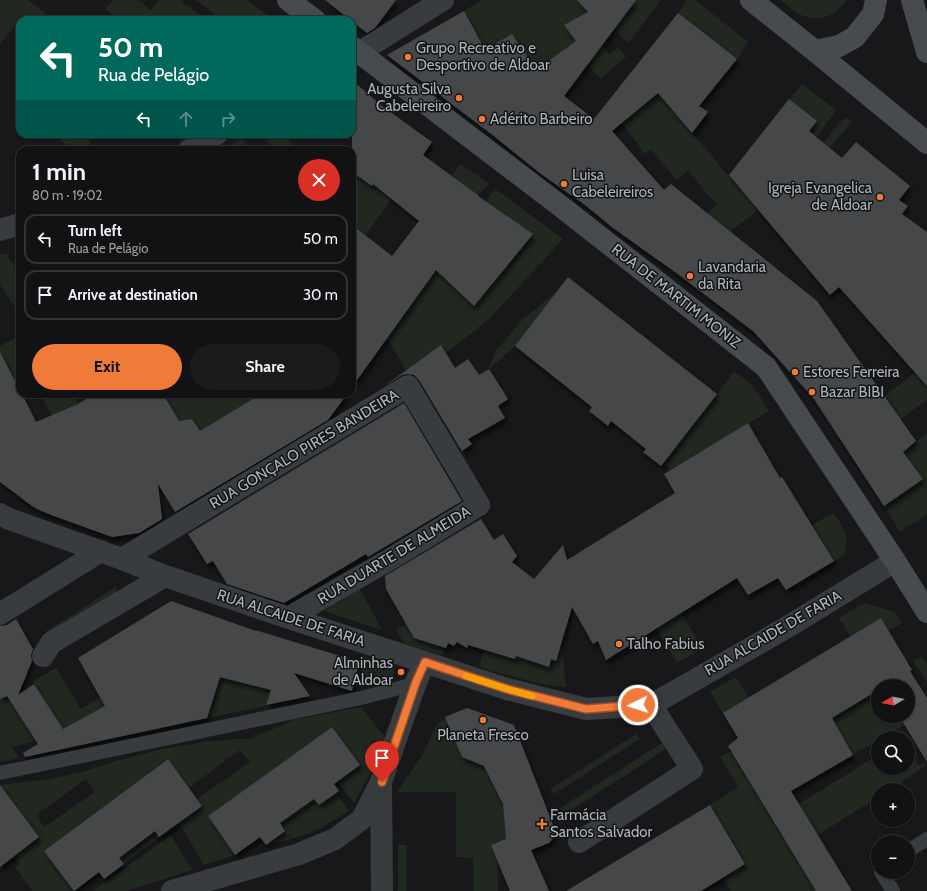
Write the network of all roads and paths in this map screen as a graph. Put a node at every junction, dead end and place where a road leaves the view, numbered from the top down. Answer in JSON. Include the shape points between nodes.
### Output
{"nodes":[{"id":1,"x":288,"y":0,"type":"edge"},
{"id":2,"x":443,"y":0,"type":"edge"},
{"id":3,"x":751,"y":0,"type":"edge"},
{"id":4,"x":876,"y":0,"type":"edge"},
{"id":5,"x":912,"y":0,"type":"edge"},
{"id":6,"x":310,"y":16,"type":"edge"},
{"id":7,"x":815,"y":50,"type":"junction"},
{"id":8,"x":356,"y":51,"type":"edge"},
{"id":9,"x":927,"y":52,"type":"edge"},
{"id":10,"x":356,"y":53,"type":"edge"},
{"id":11,"x":210,"y":138,"type":"edge"},
{"id":12,"x":927,"y":143,"type":"edge"},
{"id":13,"x":196,"y":146,"type":"edge"},
{"id":14,"x":16,"y":225,"type":"edge"},
{"id":15,"x":0,"y":230,"type":"edge"},
{"id":16,"x":479,"y":505,"type":"joint"},
{"id":17,"x":0,"y":514,"type":"edge"},
{"id":18,"x":101,"y":551,"type":"junction"},
{"id":19,"x":122,"y":559,"type":"junction"},
{"id":20,"x":895,"y":561,"type":"junction"},
{"id":21,"x":165,"y":576,"type":"junction"},
{"id":22,"x":927,"y":612,"type":"edge"},
{"id":23,"x":0,"y":614,"type":"edge"},
{"id":24,"x":288,"y":618,"type":"junction"},
{"id":25,"x":43,"y":656,"type":"dead end"},
{"id":26,"x":425,"y":662,"type":"junction"},
{"id":27,"x":416,"y":682,"type":"junction"},
{"id":28,"x":650,"y":705,"type":"junction"},
{"id":29,"x":0,"y":773,"type":"edge"},
{"id":30,"x":382,"y":782,"type":"junction"},
{"id":31,"x":927,"y":840,"type":"edge"},
{"id":32,"x":579,"y":842,"type":"dead end"},
{"id":33,"x":915,"y":847,"type":"edge"},
{"id":34,"x":885,"y":879,"type":"edge"},
{"id":35,"x":202,"y":887,"type":"edge"},
{"id":36,"x":172,"y":891,"type":"edge"},
{"id":37,"x":382,"y":891,"type":"edge"},
{"id":38,"x":893,"y":891,"type":"edge"}],
"edges":[{"from":1,"to":6,"type":"street"},
{"from":2,"to":8,"type":"street"},
{"from":3,"to":7,"type":"street"},
{"from":4,"to":7,"type":"street","via":[[873,14],[855,37],[839,46]]},
{"from":5,"to":9,"type":"street"},
{"from":7,"to":12,"type":"street"},
{"from":10,"to":20,"type":"street","name":"RUA DE MARTIM MONIZ","via":[[557,203],[766,367]]},
{"from":11,"to":13,"type":"street"},
{"from":14,"to":15,"type":"street"},
{"from":16,"to":19,"type":"street","name":"RUA GONÇALO PIRES BANDEIRA","via":[[408,386]]},
{"from":16,"to":24,"type":"street","name":"RUA DUARTE DE ALMEIDA"},
{"from":17,"to":18,"type":"street","name":"RUA ALCAIDE DE FARIA"},
{"from":18,"to":19,"type":"street","name":"RUA ALCAIDE DE FARIA"},
{"from":18,"to":23,"type":"street"},
{"from":19,"to":21,"type":"street","name":"RUA ALCAIDE DE FARIA"},
{"from":20,"to":22,"type":"street","name":"RUA DE MARTIM MONIZ"},
{"from":20,"to":28,"type":"street","name":"RUA ALCAIDE DE FARIA","via":[[789,626]]},
{"from":21,"to":24,"type":"street","name":"RUA ALCAIDE DE FARIA"},
{"from":21,"to":25,"type":"street","via":[[52,643]]},
{"from":24,"to":26,"type":"street","name":"RUA ALCAIDE DE FARIA"},
{"from":26,"to":27,"type":"street"},
{"from":26,"to":28,"type":"street","name":"RUA ALCAIDE DE FARIA","via":[[507,689],[586,709]]},
{"from":27,"to":29,"type":"lane","via":[[355,699]]},
{"from":27,"to":30,"type":"street"},
{"from":28,"to":32,"type":"street","via":[[692,769]]},
{"from":30,"to":35,"type":"street","via":[[362,819],[335,839]]},
{"from":30,"to":37,"type":"street"},
{"from":31,"to":33,"type":"lane"},
{"from":34,"to":38,"type":"lane"},
{"from":35,"to":36,"type":"street"}]}
